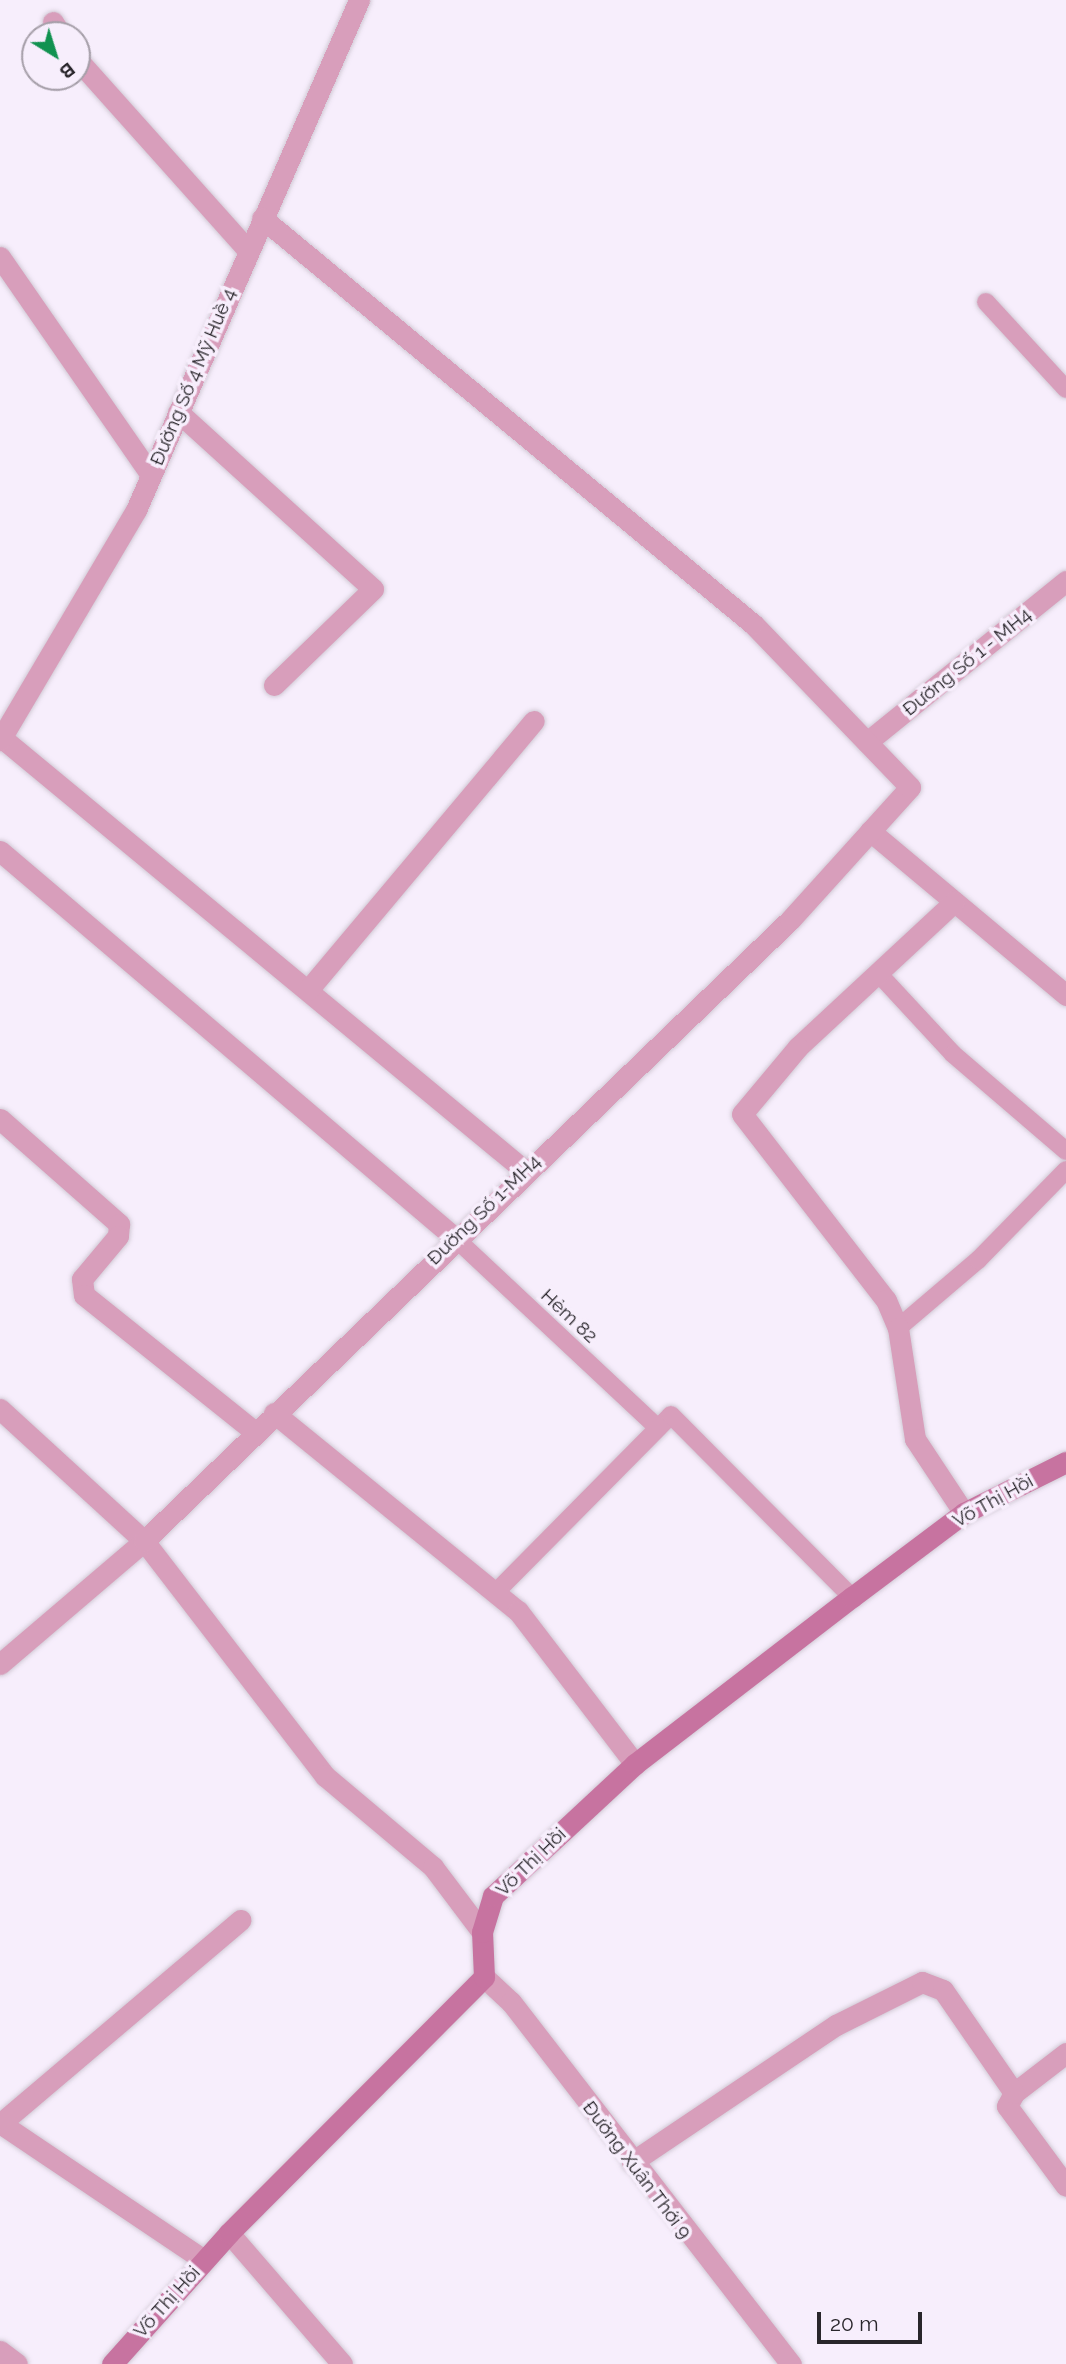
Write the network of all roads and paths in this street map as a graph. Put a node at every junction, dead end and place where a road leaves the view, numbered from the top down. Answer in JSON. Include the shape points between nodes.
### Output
{"nodes":[{"id":1,"x":359,"y":0,"type":"edge"},
{"id":2,"x":91,"y":75,"type":"edge"},
{"id":3,"x":262,"y":218,"type":"junction"},
{"id":4,"x":248,"y":250,"type":"junction"},
{"id":5,"x":0,"y":257,"type":"edge"},
{"id":6,"x":986,"y":302,"type":"dead end"},
{"id":7,"x":1066,"y":389,"type":"edge"},
{"id":8,"x":178,"y":412,"type":"junction"},
{"id":9,"x":151,"y":475,"type":"junction"},
{"id":10,"x":1066,"y":581,"type":"edge"},
{"id":11,"x":274,"y":685,"type":"dead end"},
{"id":12,"x":534,"y":721,"type":"dead end"},
{"id":13,"x":1,"y":739,"type":"edge"},
{"id":14,"x":867,"y":742,"type":"junction"},
{"id":15,"x":870,"y":831,"type":"junction"},
{"id":16,"x":0,"y":851,"type":"edge"},
{"id":17,"x":954,"y":902,"type":"junction"},
{"id":18,"x":878,"y":973,"type":"junction"},
{"id":19,"x":308,"y":990,"type":"junction"},
{"id":20,"x":1066,"y":995,"type":"edge"},
{"id":21,"x":0,"y":1119,"type":"edge"},
{"id":22,"x":1066,"y":1151,"type":"edge"},
{"id":23,"x":524,"y":1170,"type":"junction"},
{"id":24,"x":1066,"y":1170,"type":"edge"},
{"id":25,"x":455,"y":1238,"type":"junction"},
{"id":26,"x":898,"y":1328,"type":"junction"},
{"id":27,"x":0,"y":1409,"type":"edge"},
{"id":28,"x":274,"y":1413,"type":"junction"},
{"id":29,"x":655,"y":1425,"type":"junction"},
{"id":30,"x":255,"y":1432,"type":"junction"},
{"id":31,"x":1066,"y":1462,"type":"edge"},
{"id":32,"x":964,"y":1513,"type":"junction"},
{"id":33,"x":144,"y":1541,"type":"junction"},
{"id":34,"x":498,"y":1591,"type":"junction"},
{"id":35,"x":852,"y":1597,"type":"junction"},
{"id":36,"x":0,"y":1664,"type":"edge"},
{"id":37,"x":635,"y":1764,"type":"junction"},
{"id":38,"x":240,"y":1920,"type":"dead end"},
{"id":39,"x":482,"y":1933,"type":"junction"},
{"id":40,"x":484,"y":1977,"type":"junction"},
{"id":41,"x":1066,"y":2053,"type":"edge"},
{"id":42,"x":1014,"y":2093,"type":"junction"},
{"id":43,"x":0,"y":2123,"type":"edge"},
{"id":44,"x":632,"y":2162,"type":"junction"},
{"id":45,"x":1066,"y":2186,"type":"edge"},
{"id":46,"x":229,"y":2233,"type":"junction"},
{"id":47,"x":204,"y":2260,"type":"junction"},
{"id":48,"x":0,"y":2351,"type":"edge"},
{"id":49,"x":17,"y":2364,"type":"edge"},
{"id":50,"x":112,"y":2364,"type":"edge"},
{"id":51,"x":342,"y":2364,"type":"edge"},
{"id":52,"x":791,"y":2364,"type":"edge"}],
"edges":[{"from":1,"to":3,"type":"street","name":"Đường Số 4 Mỹ Huề 4"},
{"from":2,"to":4,"type":"street"},
{"from":3,"to":4,"type":"street","name":"Đường Số 4 Mỹ Huề 4"},
{"from":3,"to":14,"type":"street","via":[[753,624]]},
{"from":4,"to":8,"type":"street","name":"Đường Số 4 Mỹ Huề 4"},
{"from":5,"to":9,"type":"street"},
{"from":6,"to":7,"type":"lane"},
{"from":8,"to":9,"type":"street","name":"Đường Số 4 Mỹ Huề 4"},
{"from":8,"to":11,"type":"street","via":[[373,589]]},
{"from":9,"to":13,"type":"street","name":"Đường Số 4 Mỹ Huề 4"},
{"from":10,"to":14,"type":"street","name":"Đường Số 1 - MH4"},
{"from":12,"to":19,"type":"street"},
{"from":13,"to":19,"type":"street"},
{"from":14,"to":15,"type":"street","name":"Đường Số 1-MH4","via":[[911,787]]},
{"from":15,"to":17,"type":"street"},
{"from":15,"to":23,"type":"street","name":"Đường Số 1-MH4","via":[[790,919]]},
{"from":16,"to":25,"type":"street"},
{"from":17,"to":18,"type":"street"},
{"from":17,"to":20,"type":"street"},
{"from":18,"to":22,"type":"lane","via":[[953,1054]]},
{"from":18,"to":26,"type":"street","via":[[798,1047],[742,1114],[886,1300]]},
{"from":19,"to":23,"type":"street"},
{"from":21,"to":30,"type":"street","via":[[119,1224],[118,1236],[82,1279],[84,1295]]},
{"from":23,"to":25,"type":"street","name":"Đường Số 1-MH4"},
{"from":24,"to":26,"type":"lane","via":[[978,1260]]},
{"from":25,"to":28,"type":"street","name":"Đường Số 1-MH4"},
{"from":25,"to":29,"type":"lane","name":"Hẻm 82"},
{"from":26,"to":32,"type":"street","via":[[915,1439]]},
{"from":27,"to":33,"type":"street"},
{"from":28,"to":30,"type":"street","name":"Đường Số 1-MH4"},
{"from":28,"to":34,"type":"street"},
{"from":29,"to":34,"type":"lane"},
{"from":29,"to":35,"type":"lane","via":[[671,1415],[684,1423]]},
{"from":30,"to":33,"type":"street","name":"Đường Số 1-MH4"},
{"from":31,"to":32,"type":"street","name":"Võ Thị Hồi"},
{"from":32,"to":35,"type":"street","name":"Võ Thị Hồi"},
{"from":33,"to":36,"type":"street","name":"Đường Số 1-MH4"},
{"from":33,"to":39,"type":"street","via":[[326,1776],[433,1867]]},
{"from":34,"to":37,"type":"street"},
{"from":35,"to":37,"type":"street","name":"Võ Thị Hồi"},
{"from":37,"to":39,"type":"street","name":"Võ Thị Hồi","via":[[493,1896]]},
{"from":38,"to":43,"type":"street"},
{"from":39,"to":40,"type":"street","name":"Võ Thị Hồi"},
{"from":40,"to":44,"type":"street","name":"Đường Xuân Thới 9","via":[[511,2002]]},
{"from":40,"to":46,"type":"street","name":"Võ Thị Hồi"},
{"from":41,"to":42,"type":"street"},
{"from":42,"to":44,"type":"street","via":[[943,1990],[922,1982],[836,2025]]},
{"from":42,"to":45,"type":"street","via":[[1008,2112]]},
{"from":43,"to":47,"type":"street"},
{"from":44,"to":52,"type":"street","name":"Đường Xuân Thới 9"},
{"from":46,"to":47,"type":"street","name":"Võ Thị Hồi"},
{"from":46,"to":51,"type":"street"},
{"from":47,"to":50,"type":"street","name":"Võ Thị Hồi"},
{"from":48,"to":49,"type":"street"}]}
